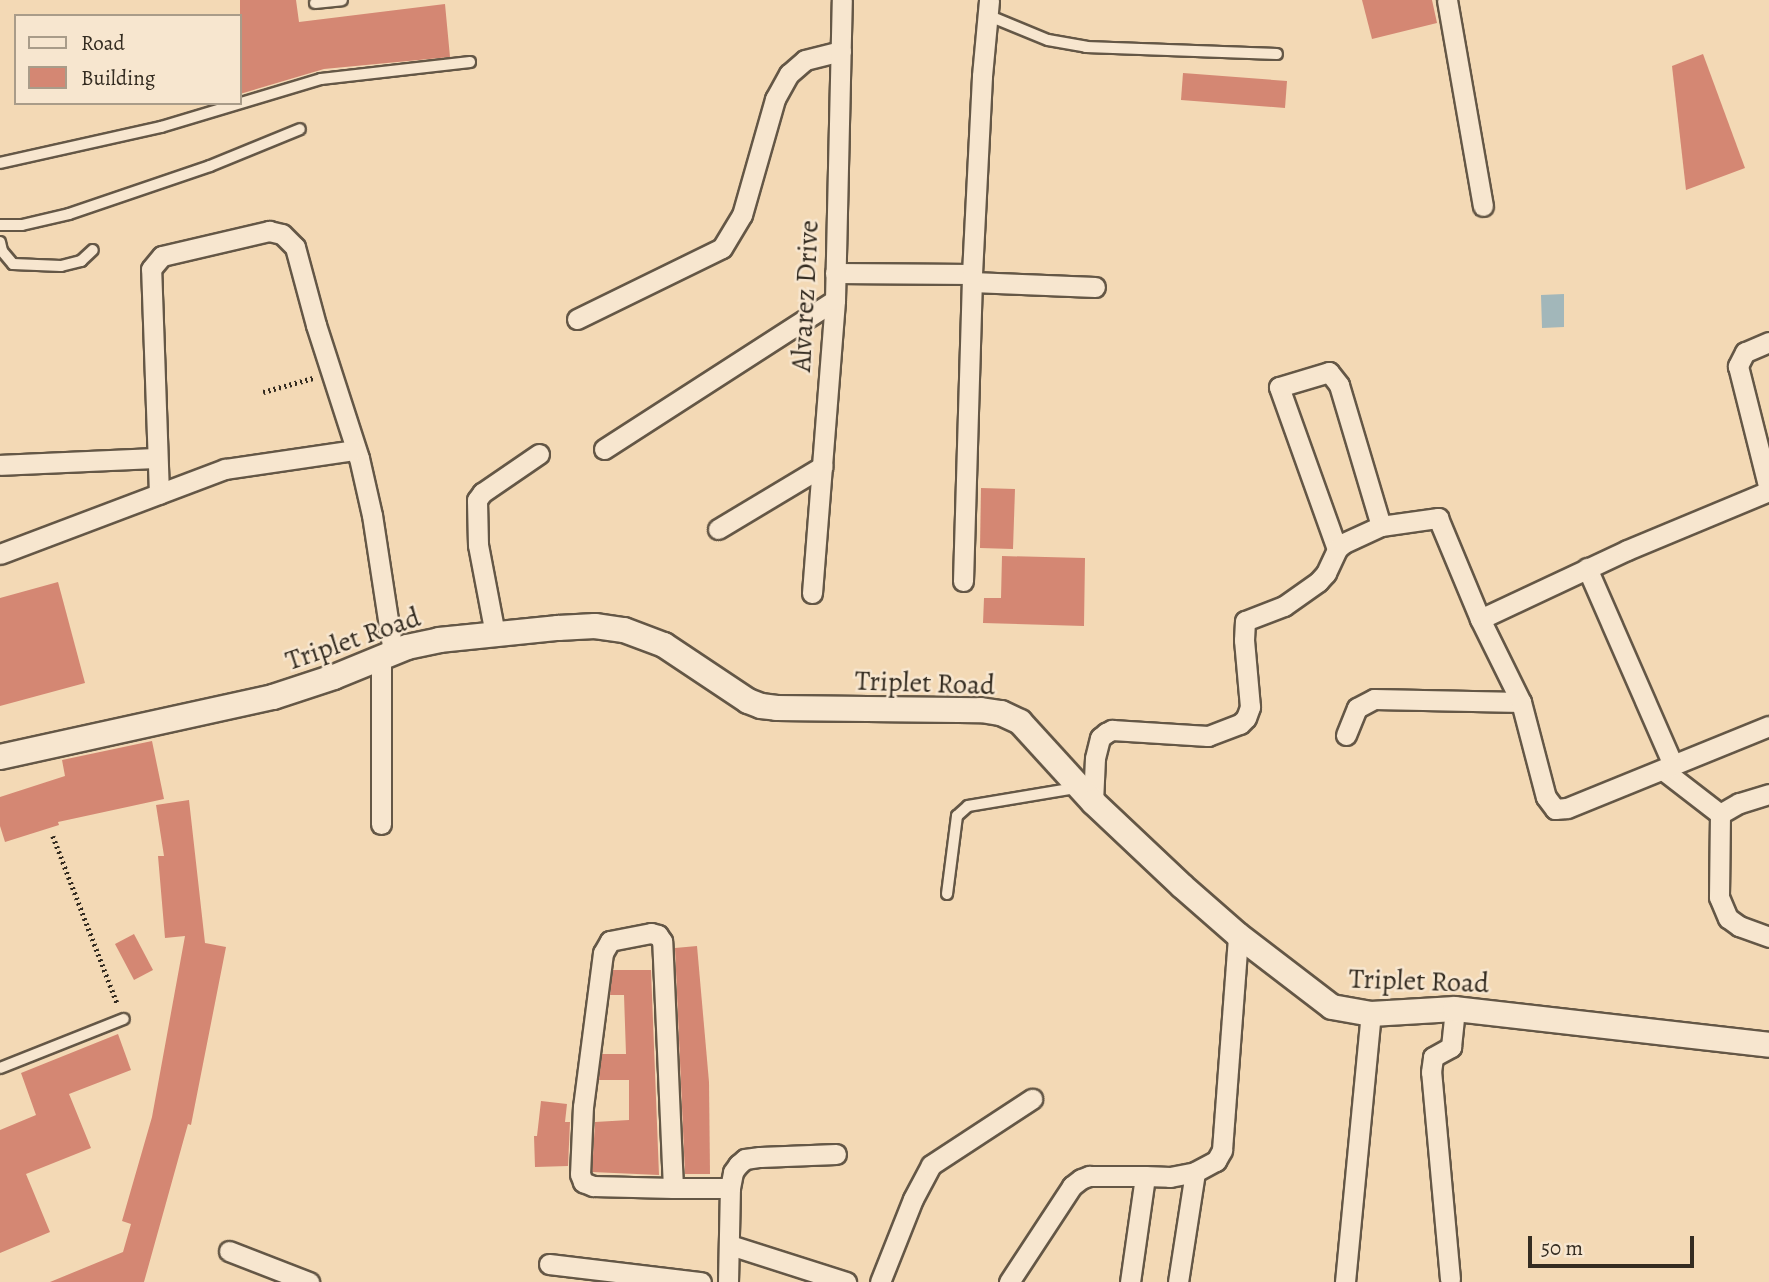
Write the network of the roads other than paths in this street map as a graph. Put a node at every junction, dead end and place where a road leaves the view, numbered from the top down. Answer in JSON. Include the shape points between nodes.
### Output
{"nodes":[{"id":1,"x":342,"y":0,"type":"edge"},
{"id":2,"x":842,"y":0,"type":"edge"},
{"id":3,"x":1447,"y":0,"type":"edge"},
{"id":4,"x":315,"y":3,"type":"dead end"},
{"id":5,"x":988,"y":7,"type":"edge"},
{"id":6,"x":841,"y":51,"type":"junction"},
{"id":7,"x":1277,"y":54,"type":"dead end"},
{"id":8,"x":470,"y":62,"type":"dead end"},
{"id":9,"x":242,"y":103,"type":"edge"},
{"id":10,"x":235,"y":105,"type":"edge"},
{"id":11,"x":300,"y":129,"type":"dead end"},
{"id":12,"x":0,"y":163,"type":"edge"},
{"id":13,"x":1483,"y":206,"type":"dead end"},
{"id":14,"x":0,"y":225,"type":"edge"},
{"id":15,"x":0,"y":242,"type":"edge"},
{"id":16,"x":93,"y":250,"type":"dead end"},
{"id":17,"x":835,"y":273,"type":"junction"},
{"id":18,"x":972,"y":278,"type":"junction"},
{"id":19,"x":1095,"y":287,"type":"dead end"},
{"id":20,"x":835,"y":300,"type":"junction"},
{"id":21,"x":577,"y":319,"type":"dead end"},
{"id":22,"x":1769,"y":342,"type":"edge"},
{"id":23,"x":604,"y":449,"type":"dead end"},
{"id":24,"x":355,"y":450,"type":"junction"},
{"id":25,"x":539,"y":454,"type":"dead end"},
{"id":26,"x":157,"y":458,"type":"junction"},
{"id":27,"x":0,"y":465,"type":"edge"},
{"id":28,"x":822,"y":467,"type":"junction"},
{"id":29,"x":1769,"y":490,"type":"edge"},
{"id":30,"x":159,"y":494,"type":"junction"},
{"id":31,"x":1381,"y":526,"type":"junction"},
{"id":32,"x":718,"y":530,"type":"dead end"},
{"id":33,"x":1337,"y":549,"type":"junction"},
{"id":34,"x":0,"y":554,"type":"edge"},
{"id":35,"x":1587,"y":568,"type":"junction"},
{"id":36,"x":963,"y":581,"type":"dead end"},
{"id":37,"x":812,"y":593,"type":"dead end"},
{"id":38,"x":1480,"y":619,"type":"junction"},
{"id":39,"x":495,"y":634,"type":"junction"},
{"id":40,"x":387,"y":655,"type":"junction"},
{"id":41,"x":1521,"y":702,"type":"junction"},
{"id":42,"x":1769,"y":726,"type":"edge"},
{"id":43,"x":1346,"y":734,"type":"dead end"},
{"id":44,"x":0,"y":757,"type":"edge"},
{"id":45,"x":1668,"y":768,"type":"junction"},
{"id":46,"x":1086,"y":795,"type":"junction"},
{"id":47,"x":1764,"y":800,"type":"edge"},
{"id":48,"x":1720,"y":814,"type":"junction"},
{"id":49,"x":381,"y":824,"type":"dead end"},
{"id":50,"x":947,"y":894,"type":"dead end"},
{"id":51,"x":1238,"y":935,"type":"junction"},
{"id":52,"x":1769,"y":937,"type":"edge"},
{"id":53,"x":1455,"y":1009,"type":"junction"},
{"id":54,"x":1371,"y":1014,"type":"junction"},
{"id":55,"x":124,"y":1019,"type":"road end"},
{"id":56,"x":1769,"y":1045,"type":"edge"},
{"id":57,"x":0,"y":1068,"type":"edge"},
{"id":58,"x":1032,"y":1099,"type":"dead end"},
{"id":59,"x":836,"y":1154,"type":"dead end"},
{"id":60,"x":1195,"y":1172,"type":"junction"},
{"id":61,"x":1145,"y":1176,"type":"junction"},
{"id":62,"x":673,"y":1188,"type":"junction"},
{"id":63,"x":730,"y":1188,"type":"junction"},
{"id":64,"x":730,"y":1245,"type":"junction"},
{"id":65,"x":229,"y":1251,"type":"dead end"},
{"id":66,"x":549,"y":1264,"type":"dead end"},
{"id":67,"x":1450,"y":1279,"type":"dead end"},
{"id":68,"x":309,"y":1282,"type":"edge"},
{"id":69,"x":701,"y":1282,"type":"edge"},
{"id":70,"x":728,"y":1282,"type":"edge"},
{"id":71,"x":846,"y":1282,"type":"edge"},
{"id":72,"x":880,"y":1282,"type":"edge"},
{"id":73,"x":1009,"y":1282,"type":"edge"},
{"id":74,"x":1130,"y":1282,"type":"edge"},
{"id":75,"x":1178,"y":1282,"type":"edge"},
{"id":76,"x":1345,"y":1282,"type":"edge"}],
"edges":[{"from":1,"to":4,"type":"lane"},
{"from":2,"to":6,"type":"street","name":"Alvarez Drive"},
{"from":3,"to":13,"type":"street"},
{"from":5,"to":7,"type":"lane","via":[[1039,37],[1086,47]]},
{"from":5,"to":18,"type":"street"},
{"from":6,"to":17,"type":"street","name":"Alvarez Drive"},
{"from":6,"to":21,"type":"street","via":[[805,60],[789,74],[775,99],[742,215],[722,248]]},
{"from":8,"to":9,"type":"lane","via":[[321,79]]},
{"from":10,"to":12,"type":"lane","via":[[162,127]]},
{"from":11,"to":14,"type":"lane","via":[[69,214]]},
{"from":15,"to":16,"type":"lane","via":[[13,264],[61,266],[81,261]]},
{"from":17,"to":18,"type":"street"},
{"from":17,"to":20,"type":"street","name":"Alvarez Drive"},
{"from":18,"to":19,"type":"street"},
{"from":18,"to":36,"type":"street"},
{"from":20,"to":23,"type":"street"},
{"from":20,"to":28,"type":"street","name":"Alvarez Drive"},
{"from":22,"to":29,"type":"street","via":[[1745,352],[1738,366]]},
{"from":24,"to":26,"type":"street","via":[[295,247],[282,234],[269,231],[162,256],[151,270]]},
{"from":24,"to":30,"type":"street","via":[[225,469]]},
{"from":24,"to":40,"type":"street","via":[[372,515]]},
{"from":25,"to":39,"type":"street","via":[[477,500],[478,545]]},
{"from":26,"to":27,"type":"street"},
{"from":26,"to":30,"type":"street"},
{"from":28,"to":32,"type":"street"},
{"from":28,"to":37,"type":"street","name":"Alvarez Drive"},
{"from":29,"to":35,"type":"street"},
{"from":30,"to":34,"type":"street"},
{"from":31,"to":33,"type":"street"},
{"from":31,"to":33,"type":"street","via":[[1339,385],[1329,372],[1279,387]]},
{"from":31,"to":38,"type":"street","via":[[1438,518]]},
{"from":33,"to":46,"type":"street","via":[[1318,582],[1284,606],[1244,624],[1250,694],[1246,719],[1208,736],[1105,733]]},
{"from":35,"to":38,"type":"street"},
{"from":35,"to":45,"type":"street"},
{"from":38,"to":41,"type":"street"},
{"from":39,"to":40,"type":"street","name":"Triplet Road","via":[[439,640]]},
{"from":39,"to":46,"type":"street","name":"Triplet Road","via":[[595,626],[642,635],[748,701],[776,708],[1001,713],[1020,722]]},
{"from":40,"to":44,"type":"street","name":"Triplet Road","via":[[273,697]]},
{"from":40,"to":49,"type":"street"},
{"from":41,"to":43,"type":"street","via":[[1374,699],[1357,708]]},
{"from":41,"to":45,"type":"street","via":[[1546,797],[1555,809]]},
{"from":42,"to":45,"type":"street"},
{"from":45,"to":48,"type":"street"},
{"from":46,"to":50,"type":"lane","via":[[968,806],[957,816]]},
{"from":46,"to":51,"type":"street","name":"Triplet Road"},
{"from":47,"to":48,"type":"street"},
{"from":48,"to":52,"type":"street","via":[[1722,909],[1739,926]]},
{"from":51,"to":54,"type":"street","name":"Triplet Road","via":[[1332,1007]]},
{"from":51,"to":60,"type":"street","via":[[1222,1150],[1216,1161]]},
{"from":53,"to":54,"type":"street","name":"Triplet Road"},
{"from":53,"to":56,"type":"street","name":"Triplet Road"},
{"from":53,"to":67,"type":"street","via":[[1451,1046],[1433,1057],[1431,1072]]},
{"from":54,"to":76,"type":"street"},
{"from":55,"to":57,"type":"lane"},
{"from":58,"to":72,"type":"street","via":[[930,1165]]},
{"from":59,"to":63,"type":"street","via":[[745,1159],[733,1172]]},
{"from":60,"to":61,"type":"street"},
{"from":60,"to":75,"type":"street"},
{"from":61,"to":73,"type":"street","via":[[1080,1179]]},
{"from":61,"to":74,"type":"street"},
{"from":62,"to":62,"type":"street","via":[[593,1186],[583,1182],[580,1174],[583,1106],[603,953],[610,941],[651,933],[662,941]]},
{"from":62,"to":63,"type":"street"},
{"from":63,"to":64,"type":"street"},
{"from":64,"to":70,"type":"street"},
{"from":64,"to":71,"type":"street"},
{"from":65,"to":68,"type":"street"},
{"from":66,"to":69,"type":"street"}]}
